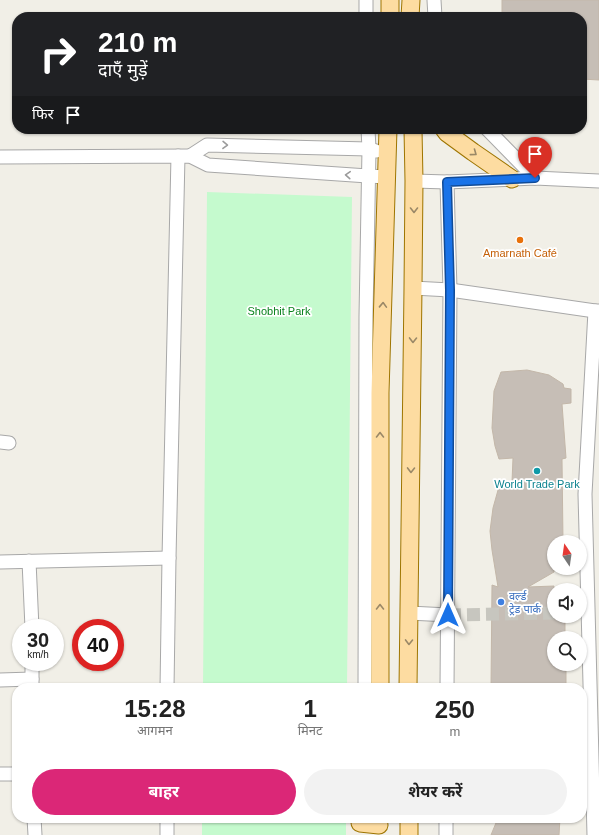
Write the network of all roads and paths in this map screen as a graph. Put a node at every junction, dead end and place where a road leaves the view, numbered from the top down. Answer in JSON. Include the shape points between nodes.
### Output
{"nodes":[{"id":1,"x":366,"y":0,"type":"edge"},
{"id":2,"x":390,"y":0,"type":"edge"},
{"id":3,"x":411,"y":0,"type":"edge"},
{"id":4,"x":434,"y":0,"type":"edge"},
{"id":5,"x":366,"y":12,"type":"edge"},
{"id":6,"x":390,"y":12,"type":"edge"},
{"id":7,"x":410,"y":12,"type":"edge"},
{"id":8,"x":435,"y":12,"type":"edge"},
{"id":9,"x":368,"y":134,"type":"edge"},
{"id":10,"x":388,"y":134,"type":"edge"},
{"id":11,"x":412,"y":134,"type":"edge"},
{"id":12,"x":448,"y":134,"type":"edge"},
{"id":13,"x":492,"y":134,"type":"edge"},
{"id":14,"x":369,"y":149,"type":"junction"},
{"id":15,"x":388,"y":151,"type":"junction"},
{"id":16,"x":184,"y":156,"type":"junction"},
{"id":17,"x":0,"y":157,"type":"edge"},
{"id":18,"x":368,"y":176,"type":"junction"},
{"id":19,"x":387,"y":177,"type":"junction"},
{"id":20,"x":535,"y":178,"type":"junction"},
{"id":21,"x":512,"y":179,"type":"junction"},
{"id":22,"x":414,"y":181,"type":"junction"},
{"id":23,"x":599,"y":181,"type":"edge"},
{"id":24,"x":447,"y":182,"type":"junction"},
{"id":25,"x":413,"y":288,"type":"junction"},
{"id":26,"x":450,"y":290,"type":"junction"},
{"id":27,"x":597,"y":311,"type":"edge"},
{"id":28,"x":169,"y":558,"type":"junction"},
{"id":29,"x":29,"y":561,"type":"junction"},
{"id":30,"x":0,"y":562,"type":"edge"},
{"id":31,"x":409,"y":613,"type":"junction"},
{"id":32,"x":594,"y":613,"type":"edge"},
{"id":33,"x":448,"y":615,"type":"junction"},
{"id":34,"x":32,"y":619,"type":"edge"},
{"id":35,"x":32,"y":671,"type":"edge"},
{"id":36,"x":0,"y":680,"type":"edge"},
{"id":37,"x":24,"y":683,"type":"edge"},
{"id":38,"x":32,"y":683,"type":"edge"},
{"id":39,"x":167,"y":683,"type":"edge"},
{"id":40,"x":365,"y":683,"type":"edge"},
{"id":41,"x":380,"y":683,"type":"edge"},
{"id":42,"x":408,"y":683,"type":"edge"},
{"id":43,"x":447,"y":683,"type":"edge"},
{"id":44,"x":0,"y":774,"type":"edge"},
{"id":45,"x":12,"y":774,"type":"edge"},
{"id":46,"x":34,"y":823,"type":"edge"},
{"id":47,"x":167,"y":823,"type":"edge"},
{"id":48,"x":409,"y":823,"type":"edge"},
{"id":49,"x":446,"y":823,"type":"edge"},
{"id":50,"x":359,"y":825,"type":"edge"},
{"id":51,"x":379,"y":826,"type":"edge"},
{"id":52,"x":35,"y":835,"type":"edge"},
{"id":53,"x":167,"y":835,"type":"edge"},
{"id":54,"x":409,"y":835,"type":"edge"},
{"id":55,"x":446,"y":835,"type":"edge"},
{"id":56,"x":594,"y":835,"type":"edge"}],
"edges":[{"from":1,"to":5,"type":"street"},
{"from":2,"to":6,"type":"main road"},
{"from":3,"to":7,"type":"main road"},
{"from":4,"to":8,"type":"street"},
{"from":9,"to":14,"type":"street"},
{"from":10,"to":15,"type":"main road"},
{"from":11,"to":22,"type":"main road"},
{"from":12,"to":21,"type":"main road","one_way":true},
{"from":13,"to":20,"type":"street"},
{"from":14,"to":15,"type":"street"},
{"from":16,"to":14,"type":"street","one_way":true,"via":[[207,145]]},
{"from":14,"to":18,"type":"street"},
{"from":15,"to":19,"type":"main road"},
{"from":16,"to":17,"type":"street"},
{"from":18,"to":16,"type":"street","one_way":true,"via":[[208,164]]},
{"from":16,"to":28,"type":"street"},
{"from":18,"to":19,"type":"street"},
{"from":18,"to":40,"type":"street"},
{"from":41,"to":19,"type":"main road","one_way":true,"via":[[380,393]]},
{"from":20,"to":21,"type":"street"},
{"from":20,"to":23,"type":"street"},
{"from":21,"to":24,"type":"street"},
{"from":22,"to":24,"type":"street"},
{"from":22,"to":25,"type":"main road","one_way":true},
{"from":24,"to":26,"type":"street"},
{"from":25,"to":26,"type":"street"},
{"from":25,"to":31,"type":"main road","one_way":true},
{"from":26,"to":27,"type":"street"},
{"from":26,"to":33,"type":"street"},
{"from":27,"to":32,"type":"street","via":[[585,494]]},
{"from":28,"to":29,"type":"street"},
{"from":28,"to":39,"type":"street"},
{"from":29,"to":30,"type":"street"},
{"from":29,"to":34,"type":"street"},
{"from":31,"to":33,"type":"street"},
{"from":31,"to":42,"type":"main road","one_way":true},
{"from":32,"to":56,"type":"street"},
{"from":33,"to":43,"type":"street"},
{"from":35,"to":38,"type":"street"},
{"from":36,"to":37,"type":"street"},
{"from":44,"to":45,"type":"street"},
{"from":46,"to":52,"type":"street"},
{"from":47,"to":53,"type":"street"},
{"from":48,"to":54,"type":"main road"},
{"from":49,"to":55,"type":"street"},
{"from":50,"to":51,"type":"main road"}]}
